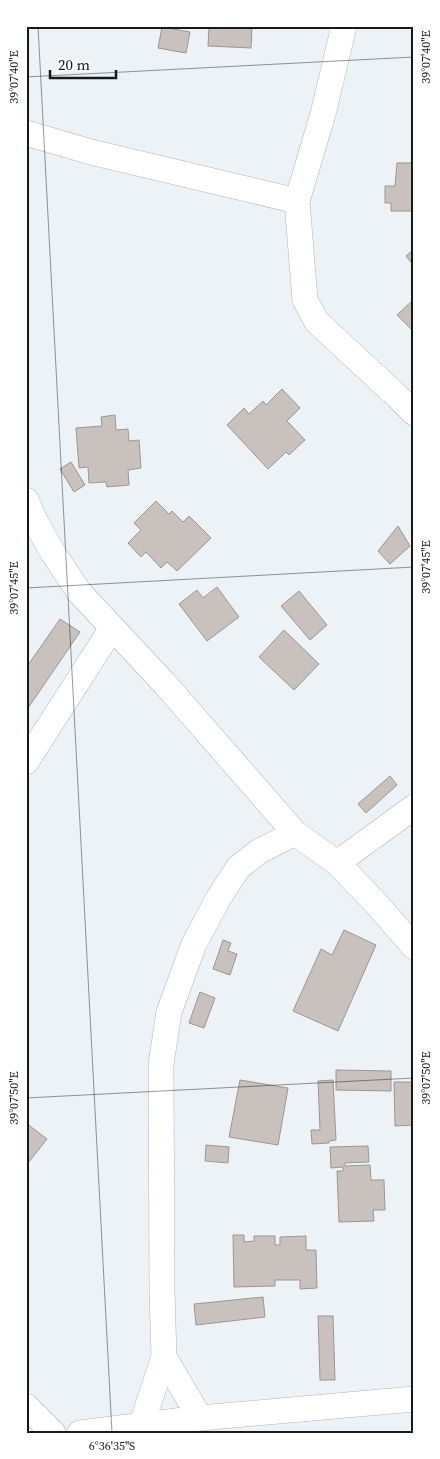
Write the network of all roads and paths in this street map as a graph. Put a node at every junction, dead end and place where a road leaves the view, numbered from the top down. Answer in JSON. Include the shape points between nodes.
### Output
{"nodes":[{"id":1,"x":344,"y":26,"type":"edge"},
{"id":2,"x":26,"y":134,"type":"edge"},
{"id":3,"x":297,"y":200,"type":"junction"},
{"id":4,"x":414,"y":413,"type":"edge"},
{"id":5,"x":26,"y":500,"type":"edge"},
{"id":6,"x":112,"y":628,"type":"junction"},
{"id":7,"x":26,"y":762,"type":"edge"},
{"id":8,"x":414,"y":807,"type":"edge"},
{"id":9,"x":295,"y":833,"type":"junction"},
{"id":10,"x":337,"y":862,"type":"junction"},
{"id":11,"x":414,"y":947,"type":"edge"},
{"id":12,"x":164,"y":1357,"type":"junction"},
{"id":13,"x":414,"y":1399,"type":"edge"},
{"id":14,"x":26,"y":1406,"type":"edge"},
{"id":15,"x":200,"y":1418,"type":"junction"},
{"id":16,"x":141,"y":1426,"type":"junction"},
{"id":17,"x":53,"y":1433,"type":"edge"},
{"id":18,"x":80,"y":1433,"type":"edge"}],
"edges":[{"from":1,"to":3,"type":"street","via":[[323,114]]},
{"from":2,"to":3,"type":"street"},
{"from":3,"to":4,"type":"street","via":[[305,300],[317,322]]},
{"from":5,"to":6,"type":"street","via":[[34,522],[79,592]]},
{"from":6,"to":7,"type":"street"},
{"from":6,"to":9,"type":"street"},
{"from":8,"to":10,"type":"street"},
{"from":9,"to":10,"type":"street"},
{"from":9,"to":12,"type":"street","via":[[258,852],[238,868],[194,944],[169,1012],[161,1064]]},
{"from":10,"to":11,"type":"street"},
{"from":12,"to":15,"type":"street"},
{"from":12,"to":16,"type":"street"},
{"from":13,"to":15,"type":"street"},
{"from":14,"to":17,"type":"street"},
{"from":15,"to":16,"type":"street"},
{"from":16,"to":18,"type":"street"}]}
